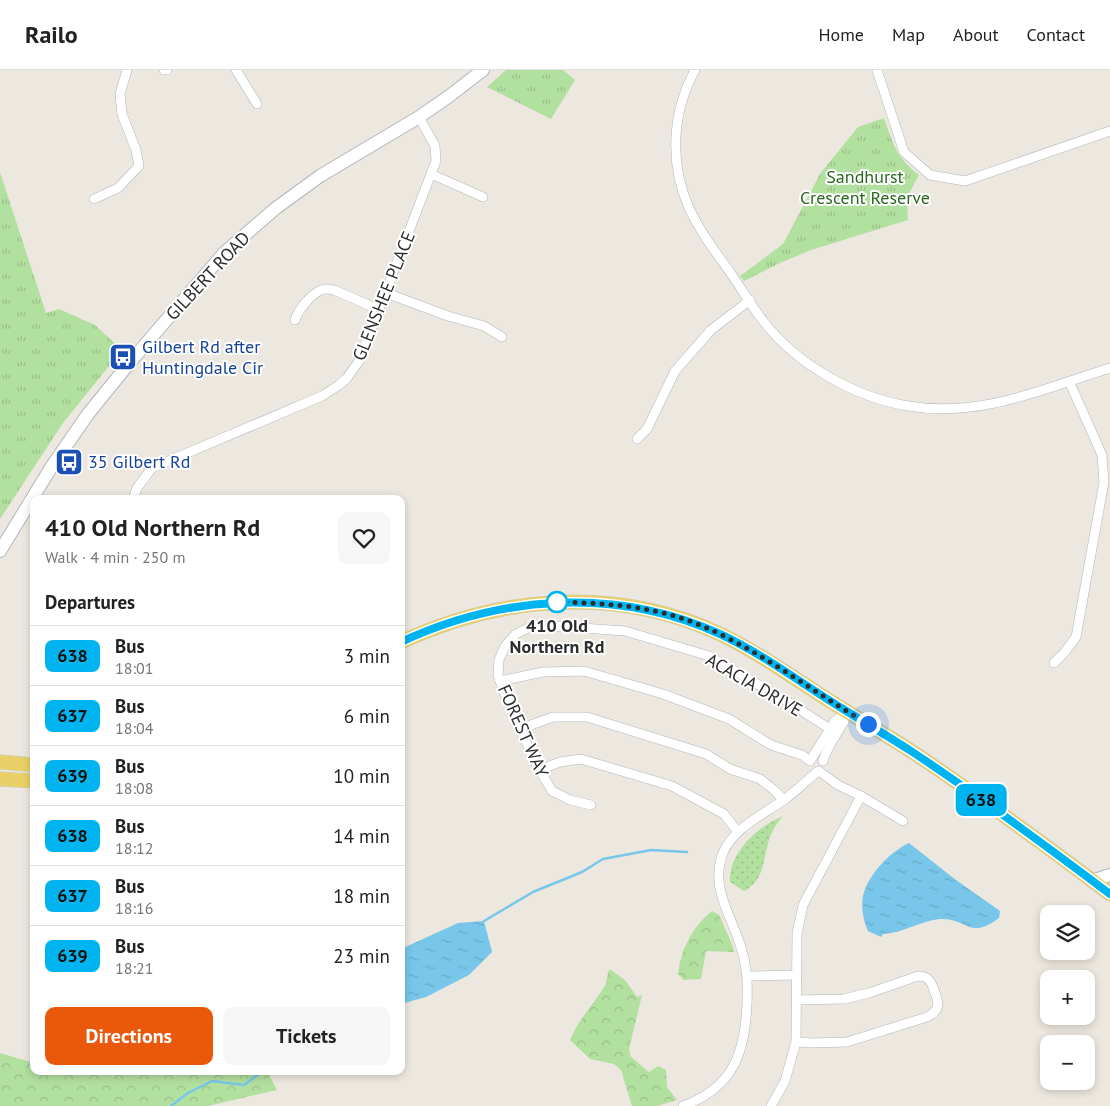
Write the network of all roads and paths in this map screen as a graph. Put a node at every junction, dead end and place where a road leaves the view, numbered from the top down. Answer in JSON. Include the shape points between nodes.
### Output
{"nodes":[{"id":1,"x":127,"y":70,"type":"edge"},
{"id":2,"x":236,"y":70,"type":"edge"},
{"id":3,"x":484,"y":70,"type":"edge"},
{"id":4,"x":695,"y":70,"type":"edge"},
{"id":5,"x":878,"y":70,"type":"edge"},
{"id":6,"x":256,"y":104,"type":"dead end"},
{"id":7,"x":419,"y":117,"type":"junction"},
{"id":8,"x":1110,"y":131,"type":"edge"},
{"id":9,"x":431,"y":174,"type":"junction"},
{"id":10,"x":483,"y":197,"type":"dead end"},
{"id":11,"x":94,"y":199,"type":"dead end"},
{"id":12,"x":386,"y":293,"type":"junction"},
{"id":13,"x":750,"y":300,"type":"junction"},
{"id":14,"x":380,"y":310,"type":"junction"},
{"id":15,"x":295,"y":320,"type":"dead end"},
{"id":16,"x":502,"y":337,"type":"dead end"},
{"id":17,"x":1110,"y":368,"type":"edge"},
{"id":18,"x":1069,"y":381,"type":"junction"},
{"id":19,"x":637,"y":439,"type":"dead end"},
{"id":20,"x":34,"y":495,"type":"edge"},
{"id":21,"x":134,"y":495,"type":"edge"},
{"id":22,"x":30,"y":502,"type":"edge"},
{"id":23,"x":0,"y":551,"type":"edge"},
{"id":24,"x":516,"y":634,"type":"joint"},
{"id":25,"x":405,"y":640,"type":"edge"},
{"id":26,"x":1054,"y":663,"type":"dead end"},
{"id":27,"x":500,"y":681,"type":"junction"},
{"id":28,"x":848,"y":712,"type":"junction"},
{"id":29,"x":520,"y":729,"type":"junction"},
{"id":30,"x":830,"y":729,"type":"junction"},
{"id":31,"x":0,"y":762,"type":"edge"},
{"id":32,"x":30,"y":765,"type":"edge"},
{"id":33,"x":818,"y":767,"type":"junction"},
{"id":34,"x":539,"y":770,"type":"junction"},
{"id":35,"x":0,"y":779,"type":"edge"},
{"id":36,"x":30,"y":781,"type":"edge"},
{"id":37,"x":861,"y":796,"type":"junction"},
{"id":38,"x":784,"y":800,"type":"junction"},
{"id":39,"x":591,"y":805,"type":"dead end"},
{"id":40,"x":903,"y":821,"type":"dead end"},
{"id":41,"x":738,"y":832,"type":"junction"},
{"id":42,"x":1110,"y":875,"type":"edge"},
{"id":43,"x":1092,"y":881,"type":"junction"},
{"id":44,"x":1110,"y":894,"type":"edge"},
{"id":45,"x":797,"y":975,"type":"junction"},
{"id":46,"x":748,"y":976,"type":"junction"},
{"id":47,"x":797,"y":1000,"type":"junction"},
{"id":48,"x":796,"y":1042,"type":"junction"},
{"id":49,"x":685,"y":1106,"type":"edge"},
{"id":50,"x":771,"y":1106,"type":"edge"}],
"edges":[{"from":1,"to":11,"type":"street","via":[[120,94],[122,114],[139,166],[118,188]]},
{"from":2,"to":6,"type":"street"},
{"from":3,"to":7,"type":"main road","name":"GILBERT ROAD"},
{"from":4,"to":13,"type":"street","via":[[677,118],[675,148],[679,179],[689,208],[703,233]]},
{"from":5,"to":8,"type":"street","via":[[904,152],[930,175],[965,181]]},
{"from":7,"to":9,"type":"street","name":"GLENSHEE PLACE","via":[[435,146],[436,161]]},
{"from":7,"to":20,"type":"main road","name":"GILBERT ROAD","via":[[320,176],[276,208],[224,253],[88,414]]},
{"from":9,"to":10,"type":"street"},
{"from":9,"to":12,"type":"street","name":"GLENSHEE PLACE"},
{"from":12,"to":14,"type":"street","name":"GLENSHEE PLACE"},
{"from":12,"to":16,"type":"street","via":[[484,326]]},
{"from":13,"to":18,"type":"street","via":[[764,322],[796,355],[841,383],[883,400],[935,409],[978,407]]},
{"from":13,"to":19,"type":"street","via":[[711,330],[675,371],[647,429]]},
{"from":14,"to":15,"type":"street","via":[[334,290],[322,289],[304,304]]},
{"from":14,"to":21,"type":"street","name":"GLENSHEE PLACE","via":[[359,361],[340,385],[322,396],[158,464],[147,474]]},
{"from":17,"to":18,"type":"street"},
{"from":18,"to":26,"type":"street","via":[[1102,455],[1104,482],[1076,636]]},
{"from":22,"to":23,"type":"main road","name":"GILBERT ROAD"},
{"from":24,"to":27,"type":"street","name":"FOREST WAY","via":[[505,646],[499,660]]},
{"from":24,"to":30,"type":"street","name":"ACACIA DRIVE","via":[[536,627],[591,628],[625,631],[676,646],[709,656]]},
{"from":25,"to":28,"type":"main road","via":[[447,622],[508,607],[560,602],[640,608],[679,618],[720,634]]},
{"from":27,"to":29,"type":"street","name":"FOREST WAY"},
{"from":27,"to":33,"type":"street","via":[[543,672],[584,670],[663,694],[729,719],[771,745],[802,756]]},
{"from":28,"to":30,"type":"street"},
{"from":28,"to":33,"type":"street"},
{"from":28,"to":43,"type":"main road","via":[[920,757]]},
{"from":29,"to":34,"type":"street","name":"FOREST WAY"},
{"from":29,"to":38,"type":"street","via":[[553,717],[587,716],[706,754],[730,769],[760,779]]},
{"from":30,"to":33,"type":"street"},
{"from":31,"to":32,"type":"main road"},
{"from":33,"to":37,"type":"street","via":[[838,785]]},
{"from":33,"to":38,"type":"street"},
{"from":34,"to":39,"type":"street","name":"FOREST WAY","via":[[552,791]]},
{"from":34,"to":41,"type":"street","via":[[581,759],[672,786],[724,814]]},
{"from":35,"to":36,"type":"main road"},
{"from":37,"to":40,"type":"street"},
{"from":37,"to":45,"type":"street","via":[[802,905],[797,928]]},
{"from":38,"to":41,"type":"street"},
{"from":41,"to":46,"type":"street","via":[[722,854],[718,882]]},
{"from":42,"to":43,"type":"main road"},
{"from":43,"to":44,"type":"main road"},
{"from":45,"to":46,"type":"street"},
{"from":45,"to":47,"type":"street"},
{"from":46,"to":49,"type":"street","via":[[746,1029],[736,1062],[719,1085]]},
{"from":47,"to":48,"type":"street"},
{"from":47,"to":48,"type":"street","via":[[844,999],[922,976],[930,980],[938,1008],[927,1017],[847,1042]]},
{"from":48,"to":50,"type":"street","via":[[785,1081]]}]}
